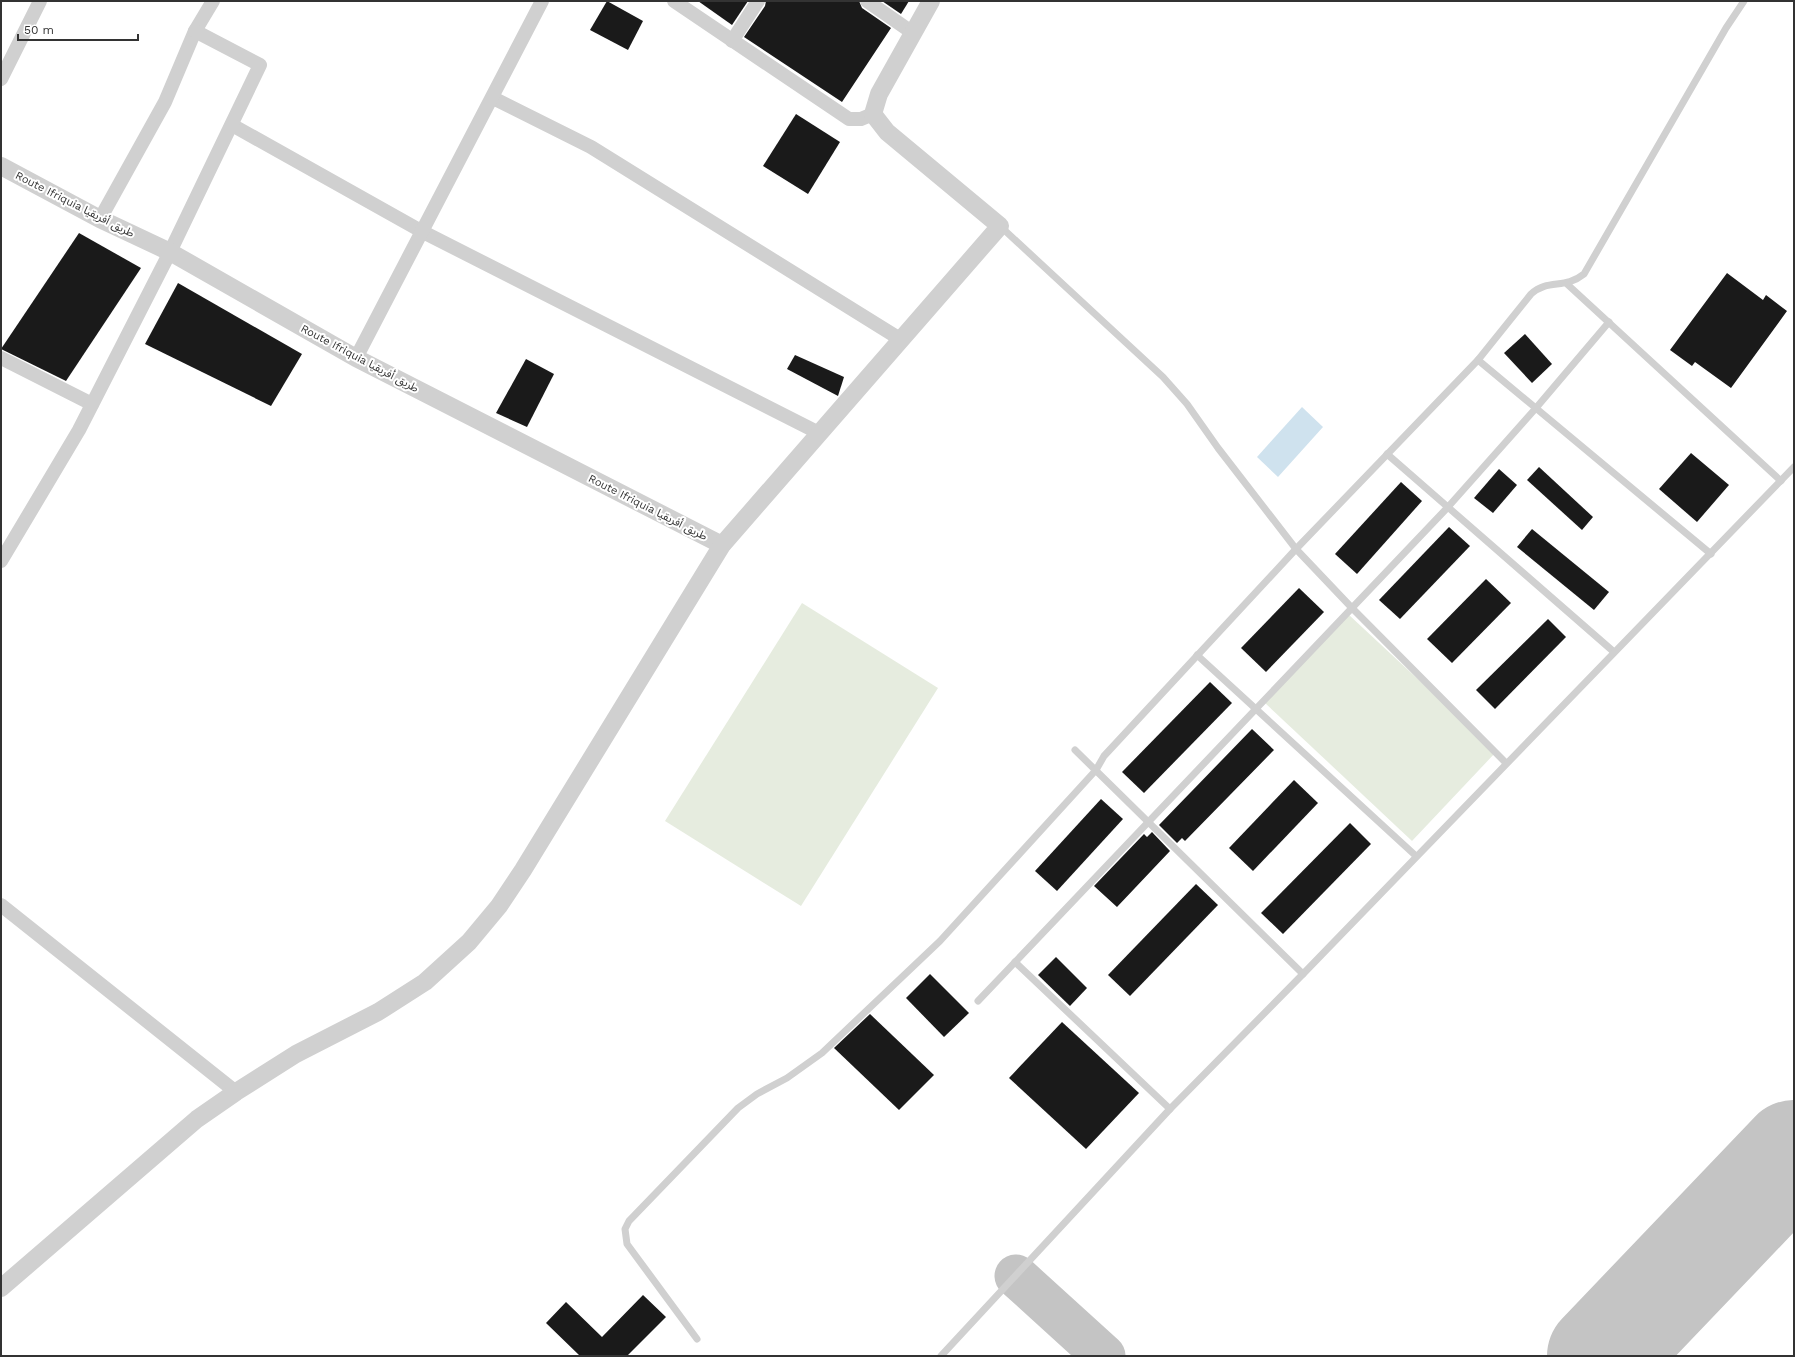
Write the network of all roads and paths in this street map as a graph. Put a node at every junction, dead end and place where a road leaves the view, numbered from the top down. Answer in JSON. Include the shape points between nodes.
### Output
{"nodes":[{"id":1,"x":40,"y":1,"type":"edge"},
{"id":2,"x":213,"y":1,"type":"edge"},
{"id":3,"x":542,"y":1,"type":"edge"},
{"id":4,"x":674,"y":1,"type":"edge"},
{"id":5,"x":758,"y":1,"type":"edge"},
{"id":6,"x":867,"y":1,"type":"edge"},
{"id":7,"x":931,"y":1,"type":"edge"},
{"id":8,"x":1744,"y":1,"type":"edge"},
{"id":9,"x":195,"y":31,"type":"junction"},
{"id":10,"x":913,"y":32,"type":"junction"},
{"id":11,"x":732,"y":40,"type":"junction"},
{"id":12,"x":1,"y":79,"type":"edge"},
{"id":13,"x":492,"y":98,"type":"junction"},
{"id":14,"x":873,"y":114,"type":"junction"},
{"id":15,"x":232,"y":125,"type":"junction"},
{"id":16,"x":1,"y":166,"type":"edge"},
{"id":17,"x":100,"y":219,"type":"junction"},
{"id":18,"x":1000,"y":226,"type":"junction"},
{"id":19,"x":423,"y":232,"type":"junction"},
{"id":20,"x":170,"y":252,"type":"junction"},
{"id":21,"x":1568,"y":284,"type":"junction"},
{"id":22,"x":1609,"y":322,"type":"junction"},
{"id":23,"x":900,"y":339,"type":"junction"},
{"id":24,"x":1,"y":358,"type":"edge"},
{"id":25,"x":356,"y":358,"type":"junction"},
{"id":26,"x":1478,"y":360,"type":"junction"},
{"id":27,"x":92,"y":404,"type":"junction"},
{"id":28,"x":1536,"y":408,"type":"junction"},
{"id":29,"x":819,"y":433,"type":"junction"},
{"id":30,"x":1387,"y":454,"type":"junction"},
{"id":31,"x":1794,"y":467,"type":"edge"},
{"id":32,"x":1781,"y":481,"type":"junction"},
{"id":33,"x":1448,"y":507,"type":"junction"},
{"id":34,"x":722,"y":545,"type":"junction"},
{"id":35,"x":1296,"y":549,"type":"junction"},
{"id":36,"x":1711,"y":554,"type":"junction"},
{"id":37,"x":1,"y":561,"type":"edge"},
{"id":38,"x":1352,"y":608,"type":"junction"},
{"id":39,"x":1614,"y":652,"type":"junction"},
{"id":40,"x":1197,"y":655,"type":"junction"},
{"id":41,"x":1256,"y":709,"type":"junction"},
{"id":42,"x":1075,"y":750,"type":"dead end"},
{"id":43,"x":1506,"y":763,"type":"junction"},
{"id":44,"x":1096,"y":770,"type":"junction"},
{"id":45,"x":1148,"y":822,"type":"junction"},
{"id":46,"x":1416,"y":856,"type":"junction"},
{"id":47,"x":1,"y":905,"type":"edge"},
{"id":48,"x":1015,"y":962,"type":"junction"},
{"id":49,"x":1303,"y":974,"type":"junction"},
{"id":50,"x":978,"y":1001,"type":"dead end"},
{"id":51,"x":236,"y":1092,"type":"junction"},
{"id":52,"x":1170,"y":1109,"type":"junction"},
{"id":53,"x":1,"y":1288,"type":"edge"},
{"id":54,"x":697,"y":1338,"type":"dead end"},
{"id":55,"x":941,"y":1356,"type":"edge"}],
"edges":[{"from":1,"to":12,"type":"street"},
{"from":2,"to":9,"type":"street"},
{"from":3,"to":13,"type":"street"},
{"from":4,"to":11,"type":"street"},
{"from":5,"to":11,"type":"street"},
{"from":6,"to":10,"type":"street"},
{"from":7,"to":10,"type":"street"},
{"from":8,"to":21,"type":"lane","via":[[1588,269]]},
{"from":9,"to":15,"type":"street","via":[[260,66]]},
{"from":9,"to":17,"type":"street","via":[[165,102]]},
{"from":10,"to":14,"type":"street","via":[[878,94]]},
{"from":11,"to":14,"type":"street","via":[[849,119],[862,119]]},
{"from":13,"to":19,"type":"street"},
{"from":13,"to":23,"type":"street","via":[[591,147]]},
{"from":14,"to":18,"type":"street","via":[[887,132]]},
{"from":15,"to":19,"type":"street"},
{"from":15,"to":20,"type":"street"},
{"from":16,"to":17,"type":"street","name":"Route Ifriquia طريق أفريقيا"},
{"from":17,"to":20,"type":"street","name":"Route Ifriquia طريق أفريقيا"},
{"from":18,"to":23,"type":"street"},
{"from":18,"to":35,"type":"lane","via":[[1163,377],[1187,404]]},
{"from":19,"to":25,"type":"street"},
{"from":19,"to":29,"type":"street"},
{"from":20,"to":25,"type":"street","name":"Route Ifriquia طريق أفريقيا"},
{"from":20,"to":27,"type":"street"},
{"from":21,"to":22,"type":"lane"},
{"from":21,"to":26,"type":"lane","via":[[1546,285],[1535,291]]},
{"from":22,"to":28,"type":"lane"},
{"from":22,"to":32,"type":"lane"},
{"from":23,"to":29,"type":"street"},
{"from":24,"to":27,"type":"street"},
{"from":25,"to":34,"type":"street","name":"Route Ifriquia طريق أفريقيا"},
{"from":26,"to":28,"type":"lane"},
{"from":26,"to":30,"type":"lane"},
{"from":27,"to":37,"type":"street"},
{"from":28,"to":33,"type":"lane"},
{"from":28,"to":36,"type":"lane"},
{"from":29,"to":34,"type":"street"},
{"from":30,"to":33,"type":"lane"},
{"from":30,"to":35,"type":"lane"},
{"from":31,"to":32,"type":"lane"},
{"from":32,"to":36,"type":"lane"},
{"from":33,"to":38,"type":"lane"},
{"from":33,"to":39,"type":"lane"},
{"from":34,"to":51,"type":"street","via":[[523,870],[499,906],[469,942],[425,982],[378,1012],[296,1054]]},
{"from":35,"to":38,"type":"lane"},
{"from":35,"to":40,"type":"lane"},
{"from":36,"to":39,"type":"lane"},
{"from":38,"to":41,"type":"lane"},
{"from":38,"to":43,"type":"lane"},
{"from":39,"to":43,"type":"lane"},
{"from":40,"to":41,"type":"lane"},
{"from":40,"to":44,"type":"lane","via":[[1107,753]]},
{"from":41,"to":45,"type":"lane"},
{"from":41,"to":46,"type":"lane"},
{"from":42,"to":44,"type":"lane"},
{"from":43,"to":46,"type":"lane"},
{"from":44,"to":45,"type":"lane"},
{"from":44,"to":54,"type":"lane","via":[[940,941],[822,1053],[738,1108],[629,1220],[625,1229],[627,1244]]},
{"from":45,"to":48,"type":"lane"},
{"from":45,"to":49,"type":"lane"},
{"from":46,"to":49,"type":"lane"},
{"from":47,"to":51,"type":"street"},
{"from":48,"to":50,"type":"lane"},
{"from":48,"to":52,"type":"lane"},
{"from":49,"to":52,"type":"lane"},
{"from":51,"to":53,"type":"street","via":[[197,1119]]},
{"from":52,"to":55,"type":"lane"}]}
